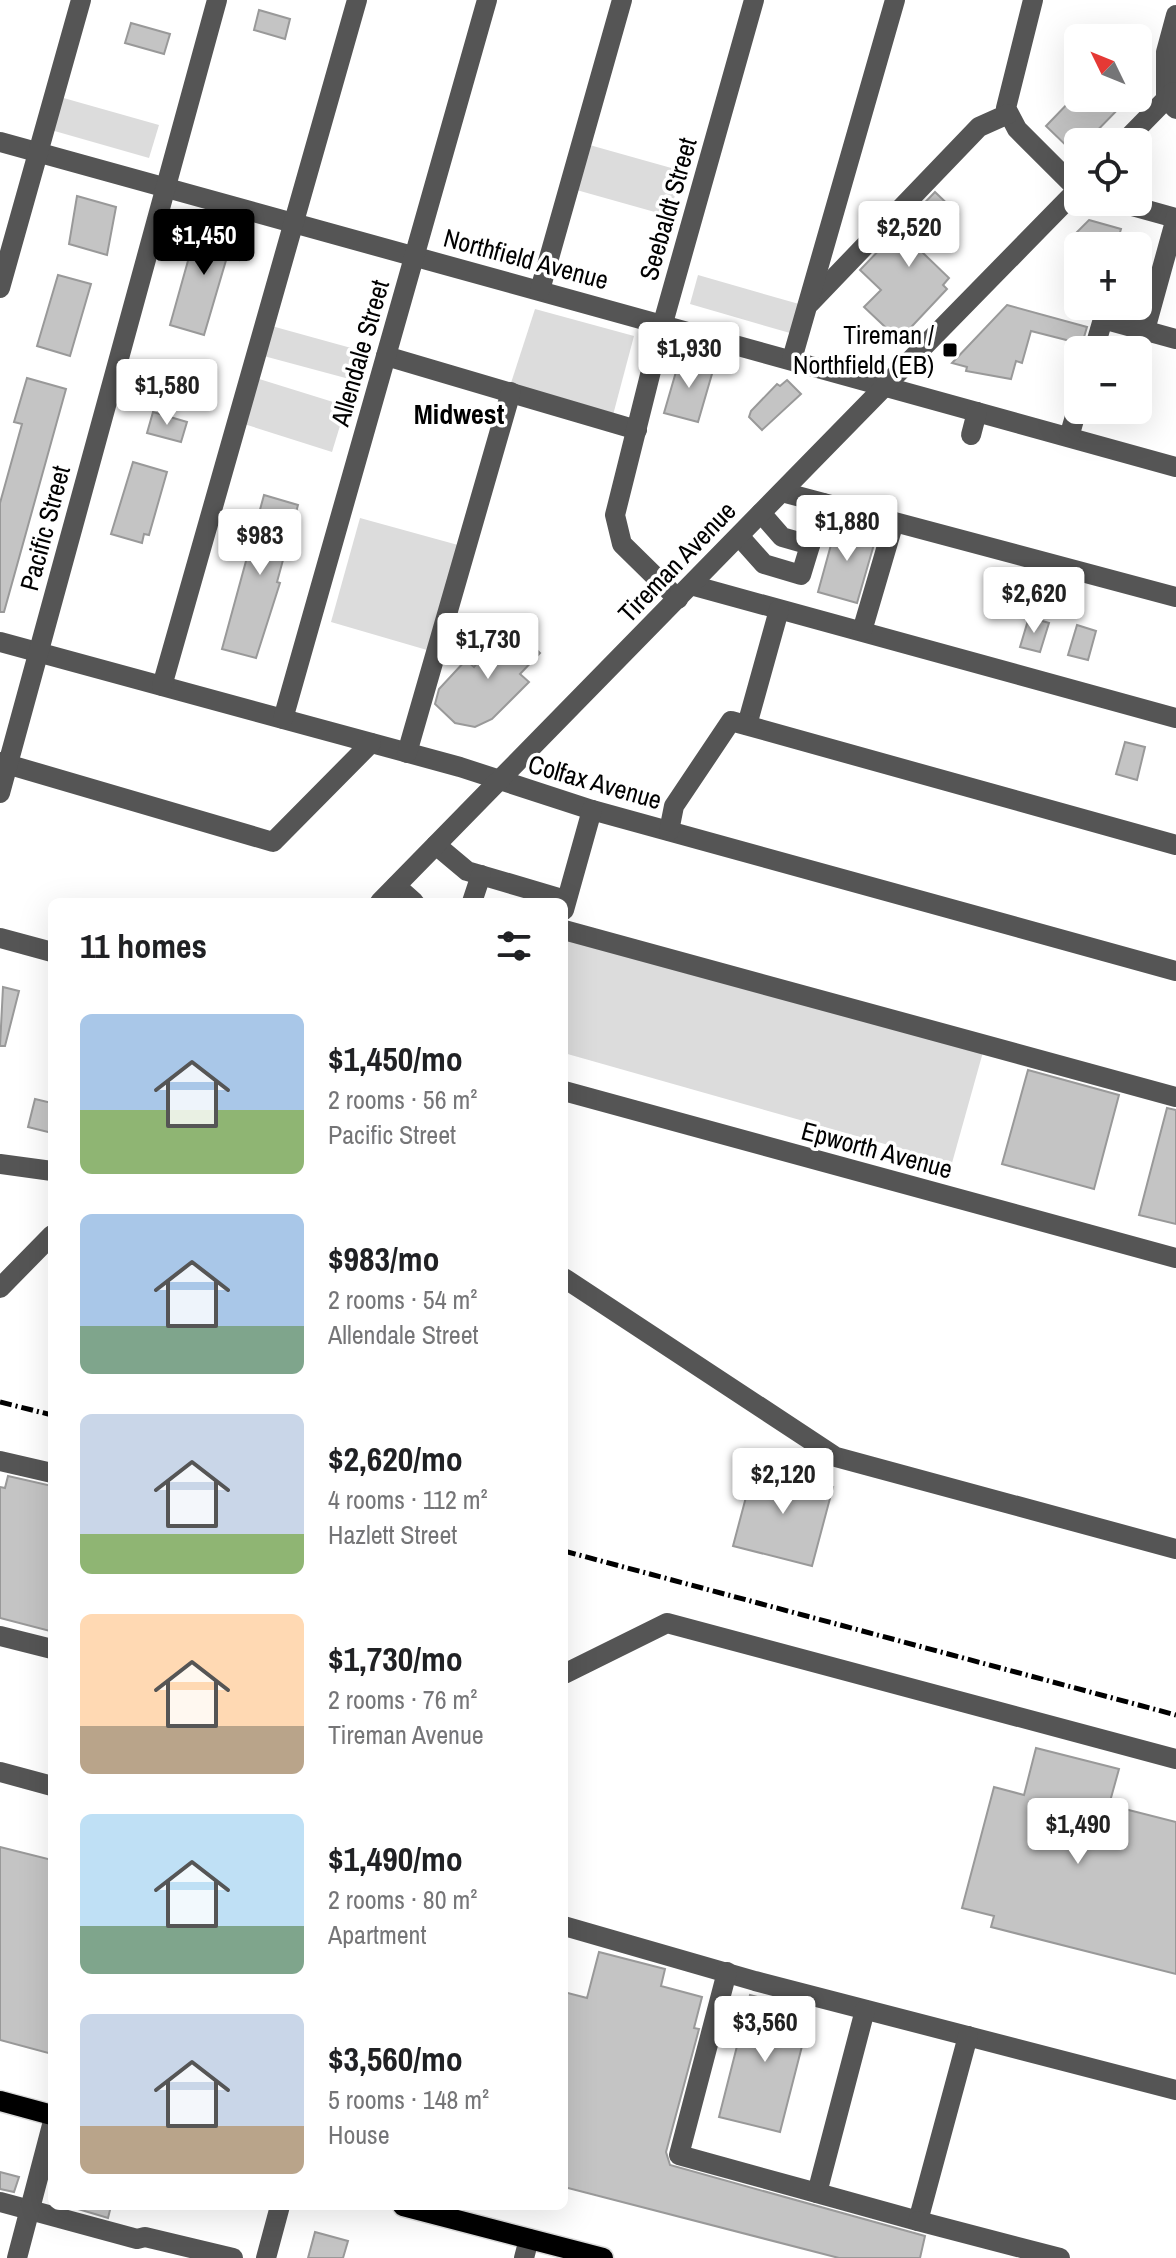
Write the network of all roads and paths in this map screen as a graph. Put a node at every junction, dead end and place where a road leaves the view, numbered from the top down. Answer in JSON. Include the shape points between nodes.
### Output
{"nodes":[{"id":1,"x":81,"y":0,"type":"edge"},
{"id":2,"x":217,"y":0,"type":"edge"},
{"id":3,"x":357,"y":0,"type":"edge"},
{"id":4,"x":487,"y":0,"type":"edge"},
{"id":5,"x":622,"y":0,"type":"edge"},
{"id":6,"x":754,"y":0,"type":"edge"},
{"id":7,"x":895,"y":0,"type":"edge"},
{"id":8,"x":1033,"y":0,"type":"edge"},
{"id":9,"x":1176,"y":15,"type":"edge"},
{"id":10,"x":1173,"y":99,"type":"edge"},
{"id":11,"x":1008,"y":114,"type":"junction"},
{"id":12,"x":1140,"y":128,"type":"edge"},
{"id":13,"x":0,"y":142,"type":"edge"},
{"id":14,"x":38,"y":153,"type":"junction"},
{"id":15,"x":1064,"y":175,"type":"edge"},
{"id":16,"x":164,"y":187,"type":"junction"},
{"id":17,"x":1064,"y":203,"type":"edge"},
{"id":18,"x":1152,"y":211,"type":"edge"},
{"id":19,"x":1176,"y":218,"type":"edge"},
{"id":20,"x":295,"y":223,"type":"junction"},
{"id":21,"x":414,"y":255,"type":"junction"},
{"id":22,"x":0,"y":288,"type":"edge"},
{"id":23,"x":540,"y":290,"type":"junction"},
{"id":24,"x":808,"y":305,"type":"junction"},
{"id":25,"x":663,"y":323,"type":"junction"},
{"id":26,"x":1145,"y":330,"type":"junction"},
{"id":27,"x":1098,"y":336,"type":"edge"},
{"id":28,"x":1176,"y":339,"type":"edge"},
{"id":29,"x":386,"y":356,"type":"junction"},
{"id":30,"x":792,"y":359,"type":"junction"},
{"id":31,"x":886,"y":385,"type":"junction"},
{"id":32,"x":511,"y":392,"type":"junction"},
{"id":33,"x":977,"y":412,"type":"junction"},
{"id":34,"x":1073,"y":424,"type":"edge"},
{"id":35,"x":637,"y":430,"type":"junction"},
{"id":36,"x":971,"y":435,"type":"dead end"},
{"id":37,"x":1069,"y":437,"type":"junction"},
{"id":38,"x":1176,"y":467,"type":"edge"},
{"id":39,"x":782,"y":492,"type":"junction"},
{"id":40,"x":823,"y":503,"type":"junction"},
{"id":41,"x":761,"y":513,"type":"junction"},
{"id":42,"x":894,"y":522,"type":"junction"},
{"id":43,"x":739,"y":536,"type":"junction"},
{"id":44,"x":810,"y":545,"type":"junction"},
{"id":45,"x":684,"y":592,"type":"junction"},
{"id":46,"x":1176,"y":597,"type":"edge"},
{"id":47,"x":779,"y":610,"type":"junction"},
{"id":48,"x":862,"y":631,"type":"junction"},
{"id":49,"x":0,"y":642,"type":"edge"},
{"id":50,"x":38,"y":652,"type":"junction"},
{"id":51,"x":162,"y":686,"type":"junction"},
{"id":52,"x":1176,"y":718,"type":"edge"},
{"id":53,"x":283,"y":719,"type":"junction"},
{"id":54,"x":747,"y":725,"type":"junction"},
{"id":55,"x":371,"y":743,"type":"junction"},
{"id":56,"x":407,"y":753,"type":"junction"},
{"id":57,"x":4,"y":763,"type":"edge"},
{"id":58,"x":499,"y":781,"type":"junction"},
{"id":59,"x":0,"y":793,"type":"edge"},
{"id":60,"x":592,"y":810,"type":"junction"},
{"id":61,"x":669,"y":831,"type":"junction"},
{"id":62,"x":436,"y":845,"type":"junction"},
{"id":63,"x":1176,"y":845,"type":"edge"},
{"id":64,"x":481,"y":875,"type":"junction"},
{"id":65,"x":396,"y":886,"type":"junction"},
{"id":66,"x":384,"y":898,"type":"edge"},
{"id":67,"x":410,"y":898,"type":"edge"},
{"id":68,"x":473,"y":898,"type":"edge"},
{"id":69,"x":545,"y":898,"type":"edge"},
{"id":70,"x":564,"y":898,"type":"edge"},
{"id":71,"x":568,"y":931,"type":"edge"},
{"id":72,"x":0,"y":938,"type":"edge"},
{"id":73,"x":48,"y":951,"type":"edge"},
{"id":74,"x":1176,"y":971,"type":"edge"},
{"id":75,"x":568,"y":1092,"type":"edge"},
{"id":76,"x":1176,"y":1097,"type":"edge"},
{"id":77,"x":0,"y":1164,"type":"edge"},
{"id":78,"x":48,"y":1170,"type":"edge"},
{"id":79,"x":48,"y":1239,"type":"edge"},
{"id":80,"x":1176,"y":1258,"type":"edge"},
{"id":81,"x":568,"y":1281,"type":"edge"},
{"id":82,"x":0,"y":1288,"type":"edge"},
{"id":83,"x":0,"y":1461,"type":"edge"},
{"id":84,"x":48,"y":1472,"type":"edge"},
{"id":85,"x":1176,"y":1549,"type":"edge"},
{"id":86,"x":0,"y":1636,"type":"edge"},
{"id":87,"x":48,"y":1648,"type":"edge"},
{"id":88,"x":568,"y":1672,"type":"edge"},
{"id":89,"x":1176,"y":1759,"type":"edge"},
{"id":90,"x":0,"y":1772,"type":"edge"},
{"id":91,"x":48,"y":1785,"type":"edge"},
{"id":92,"x":568,"y":1927,"type":"edge"},
{"id":93,"x":727,"y":1972,"type":"junction"},
{"id":94,"x":865,"y":2010,"type":"junction"},
{"id":95,"x":968,"y":2036,"type":"junction"},
{"id":96,"x":1176,"y":2090,"type":"edge"},
{"id":97,"x":0,"y":2101,"type":"edge"},
{"id":98,"x":48,"y":2114,"type":"edge"},
{"id":99,"x":48,"y":2140,"type":"edge"},
{"id":100,"x":817,"y":2193,"type":"junction"},
{"id":101,"x":0,"y":2202,"type":"edge"},
{"id":102,"x":30,"y":2210,"type":"junction"},
{"id":103,"x":279,"y":2210,"type":"edge"},
{"id":104,"x":415,"y":2210,"type":"edge"},
{"id":105,"x":918,"y":2221,"type":"junction"},
{"id":106,"x":145,"y":2237,"type":"junction"},
{"id":107,"x":526,"y":2248,"type":"edge"},
{"id":108,"x":17,"y":2258,"type":"edge"},
{"id":109,"x":139,"y":2258,"type":"edge"},
{"id":110,"x":233,"y":2258,"type":"edge"},
{"id":111,"x":266,"y":2258,"type":"edge"},
{"id":112,"x":603,"y":2258,"type":"edge"},
{"id":113,"x":1060,"y":2258,"type":"edge"}],
"edges":[{"from":1,"to":14,"type":"street"},
{"from":2,"to":16,"type":"street","name":"Pacific Street"},
{"from":3,"to":20,"type":"street"},
{"from":4,"to":21,"type":"street","name":"Allendale Street"},
{"from":5,"to":23,"type":"street"},
{"from":6,"to":25,"type":"street","name":"Seebaldt Street"},
{"from":7,"to":24,"type":"street"},
{"from":8,"to":11,"type":"street","via":[[1008,88]]},
{"from":9,"to":10,"type":"street","via":[[1166,52]]},
{"from":10,"to":12,"type":"street"},
{"from":11,"to":15,"type":"street"},
{"from":11,"to":24,"type":"street","via":[[979,127]]},
{"from":13,"to":14,"type":"street","name":"Northfield Avenue"},
{"from":14,"to":16,"type":"street","name":"Northfield Avenue"},
{"from":14,"to":22,"type":"street"},
{"from":16,"to":20,"type":"street","name":"Northfield Avenue"},
{"from":16,"to":50,"type":"street","name":"Pacific Street"},
{"from":17,"to":31,"type":"street","name":"Tireman Avenue"},
{"from":18,"to":19,"type":"street"},
{"from":19,"to":26,"type":"street"},
{"from":20,"to":21,"type":"street","name":"Northfield Avenue"},
{"from":20,"to":51,"type":"street"},
{"from":21,"to":23,"type":"street","name":"Northfield Avenue"},
{"from":21,"to":29,"type":"street","name":"Allendale Street"},
{"from":23,"to":25,"type":"street","name":"Northfield Avenue"},
{"from":24,"to":30,"type":"street"},
{"from":25,"to":30,"type":"street","name":"Northfield Avenue"},
{"from":25,"to":35,"type":"street","name":"Seebaldt Street"},
{"from":26,"to":27,"type":"street","via":[[1103,319]]},
{"from":26,"to":28,"type":"street"},
{"from":29,"to":32,"type":"street"},
{"from":29,"to":53,"type":"street","name":"Allendale Street"},
{"from":30,"to":31,"type":"street","name":"Northfield Avenue"},
{"from":31,"to":33,"type":"street","name":"Northfield Avenue"},
{"from":31,"to":39,"type":"street","name":"Tireman Avenue"},
{"from":32,"to":35,"type":"street"},
{"from":32,"to":56,"type":"street"},
{"from":33,"to":36,"type":"street"},
{"from":33,"to":37,"type":"street","name":"Northfield Avenue"},
{"from":34,"to":37,"type":"street"},
{"from":35,"to":45,"type":"street","name":"Seebaldt Street","via":[[615,515],[617,530],[622,544]]},
{"from":37,"to":38,"type":"street","name":"Northfield Avenue"},
{"from":39,"to":40,"type":"street"},
{"from":39,"to":41,"type":"street","name":"Tireman Avenue"},
{"from":40,"to":42,"type":"street"},
{"from":40,"to":44,"type":"street"},
{"from":41,"to":43,"type":"street","name":"Tireman Avenue"},
{"from":41,"to":44,"type":"street","via":[[782,537]]},
{"from":42,"to":46,"type":"street"},
{"from":42,"to":48,"type":"street"},
{"from":43,"to":44,"type":"street","via":[[764,564],[801,575]]},
{"from":43,"to":45,"type":"street","name":"Tireman Avenue"},
{"from":45,"to":47,"type":"street"},
{"from":45,"to":58,"type":"street","name":"Tireman Avenue"},
{"from":47,"to":48,"type":"street"},
{"from":47,"to":54,"type":"street"},
{"from":48,"to":52,"type":"street"},
{"from":49,"to":50,"type":"street","name":"Colfax Avenue"},
{"from":50,"to":51,"type":"street","name":"Colfax Avenue"},
{"from":50,"to":57,"type":"street","name":"Pacific Street"},
{"from":51,"to":53,"type":"street","name":"Colfax Avenue"},
{"from":53,"to":55,"type":"street","name":"Colfax Avenue"},
{"from":54,"to":61,"type":"street","via":[[731,721],[674,806]]},
{"from":54,"to":63,"type":"street"},
{"from":55,"to":56,"type":"street","name":"Colfax Avenue"},
{"from":55,"to":57,"type":"street","via":[[273,842]]},
{"from":56,"to":58,"type":"street","name":"Colfax Avenue"},
{"from":57,"to":59,"type":"street","name":"Pacific Street"},
{"from":58,"to":60,"type":"street","name":"Colfax Avenue"},
{"from":58,"to":62,"type":"street","name":"Tireman Avenue"},
{"from":60,"to":61,"type":"street","name":"Colfax Avenue"},
{"from":60,"to":70,"type":"street"},
{"from":61,"to":74,"type":"street","name":"Colfax Avenue"},
{"from":62,"to":64,"type":"street","via":[[467,871]]},
{"from":62,"to":65,"type":"street","name":"Tireman Avenue"},
{"from":64,"to":68,"type":"street"},
{"from":64,"to":69,"type":"street"},
{"from":65,"to":66,"type":"street","name":"Tireman Avenue"},
{"from":65,"to":67,"type":"street"},
{"from":71,"to":76,"type":"street"},
{"from":72,"to":73,"type":"street"},
{"from":75,"to":80,"type":"street","name":"Epworth Avenue"},
{"from":77,"to":78,"type":"street"},
{"from":79,"to":82,"type":"street"},
{"from":81,"to":85,"type":"street","via":[[836,1457]]},
{"from":83,"to":84,"type":"street"},
{"from":86,"to":87,"type":"street"},
{"from":88,"to":89,"type":"street","via":[[667,1623]]},
{"from":90,"to":91,"type":"street"},
{"from":92,"to":93,"type":"street"},
{"from":93,"to":94,"type":"street"},
{"from":93,"to":100,"type":"street","via":[[679,2155]]},
{"from":94,"to":95,"type":"street"},
{"from":94,"to":100,"type":"street"},
{"from":95,"to":96,"type":"street"},
{"from":95,"to":105,"type":"street"},
{"from":97,"to":98,"type":"main road"},
{"from":99,"to":102,"type":"street"},
{"from":100,"to":105,"type":"street"},
{"from":101,"to":102,"type":"street"},
{"from":102,"to":106,"type":"street"},
{"from":102,"to":108,"type":"street"},
{"from":103,"to":111,"type":"street"},
{"from":104,"to":107,"type":"main road"},
{"from":105,"to":113,"type":"street"},
{"from":106,"to":109,"type":"street"},
{"from":106,"to":110,"type":"street"},
{"from":107,"to":112,"type":"main road"}]}
